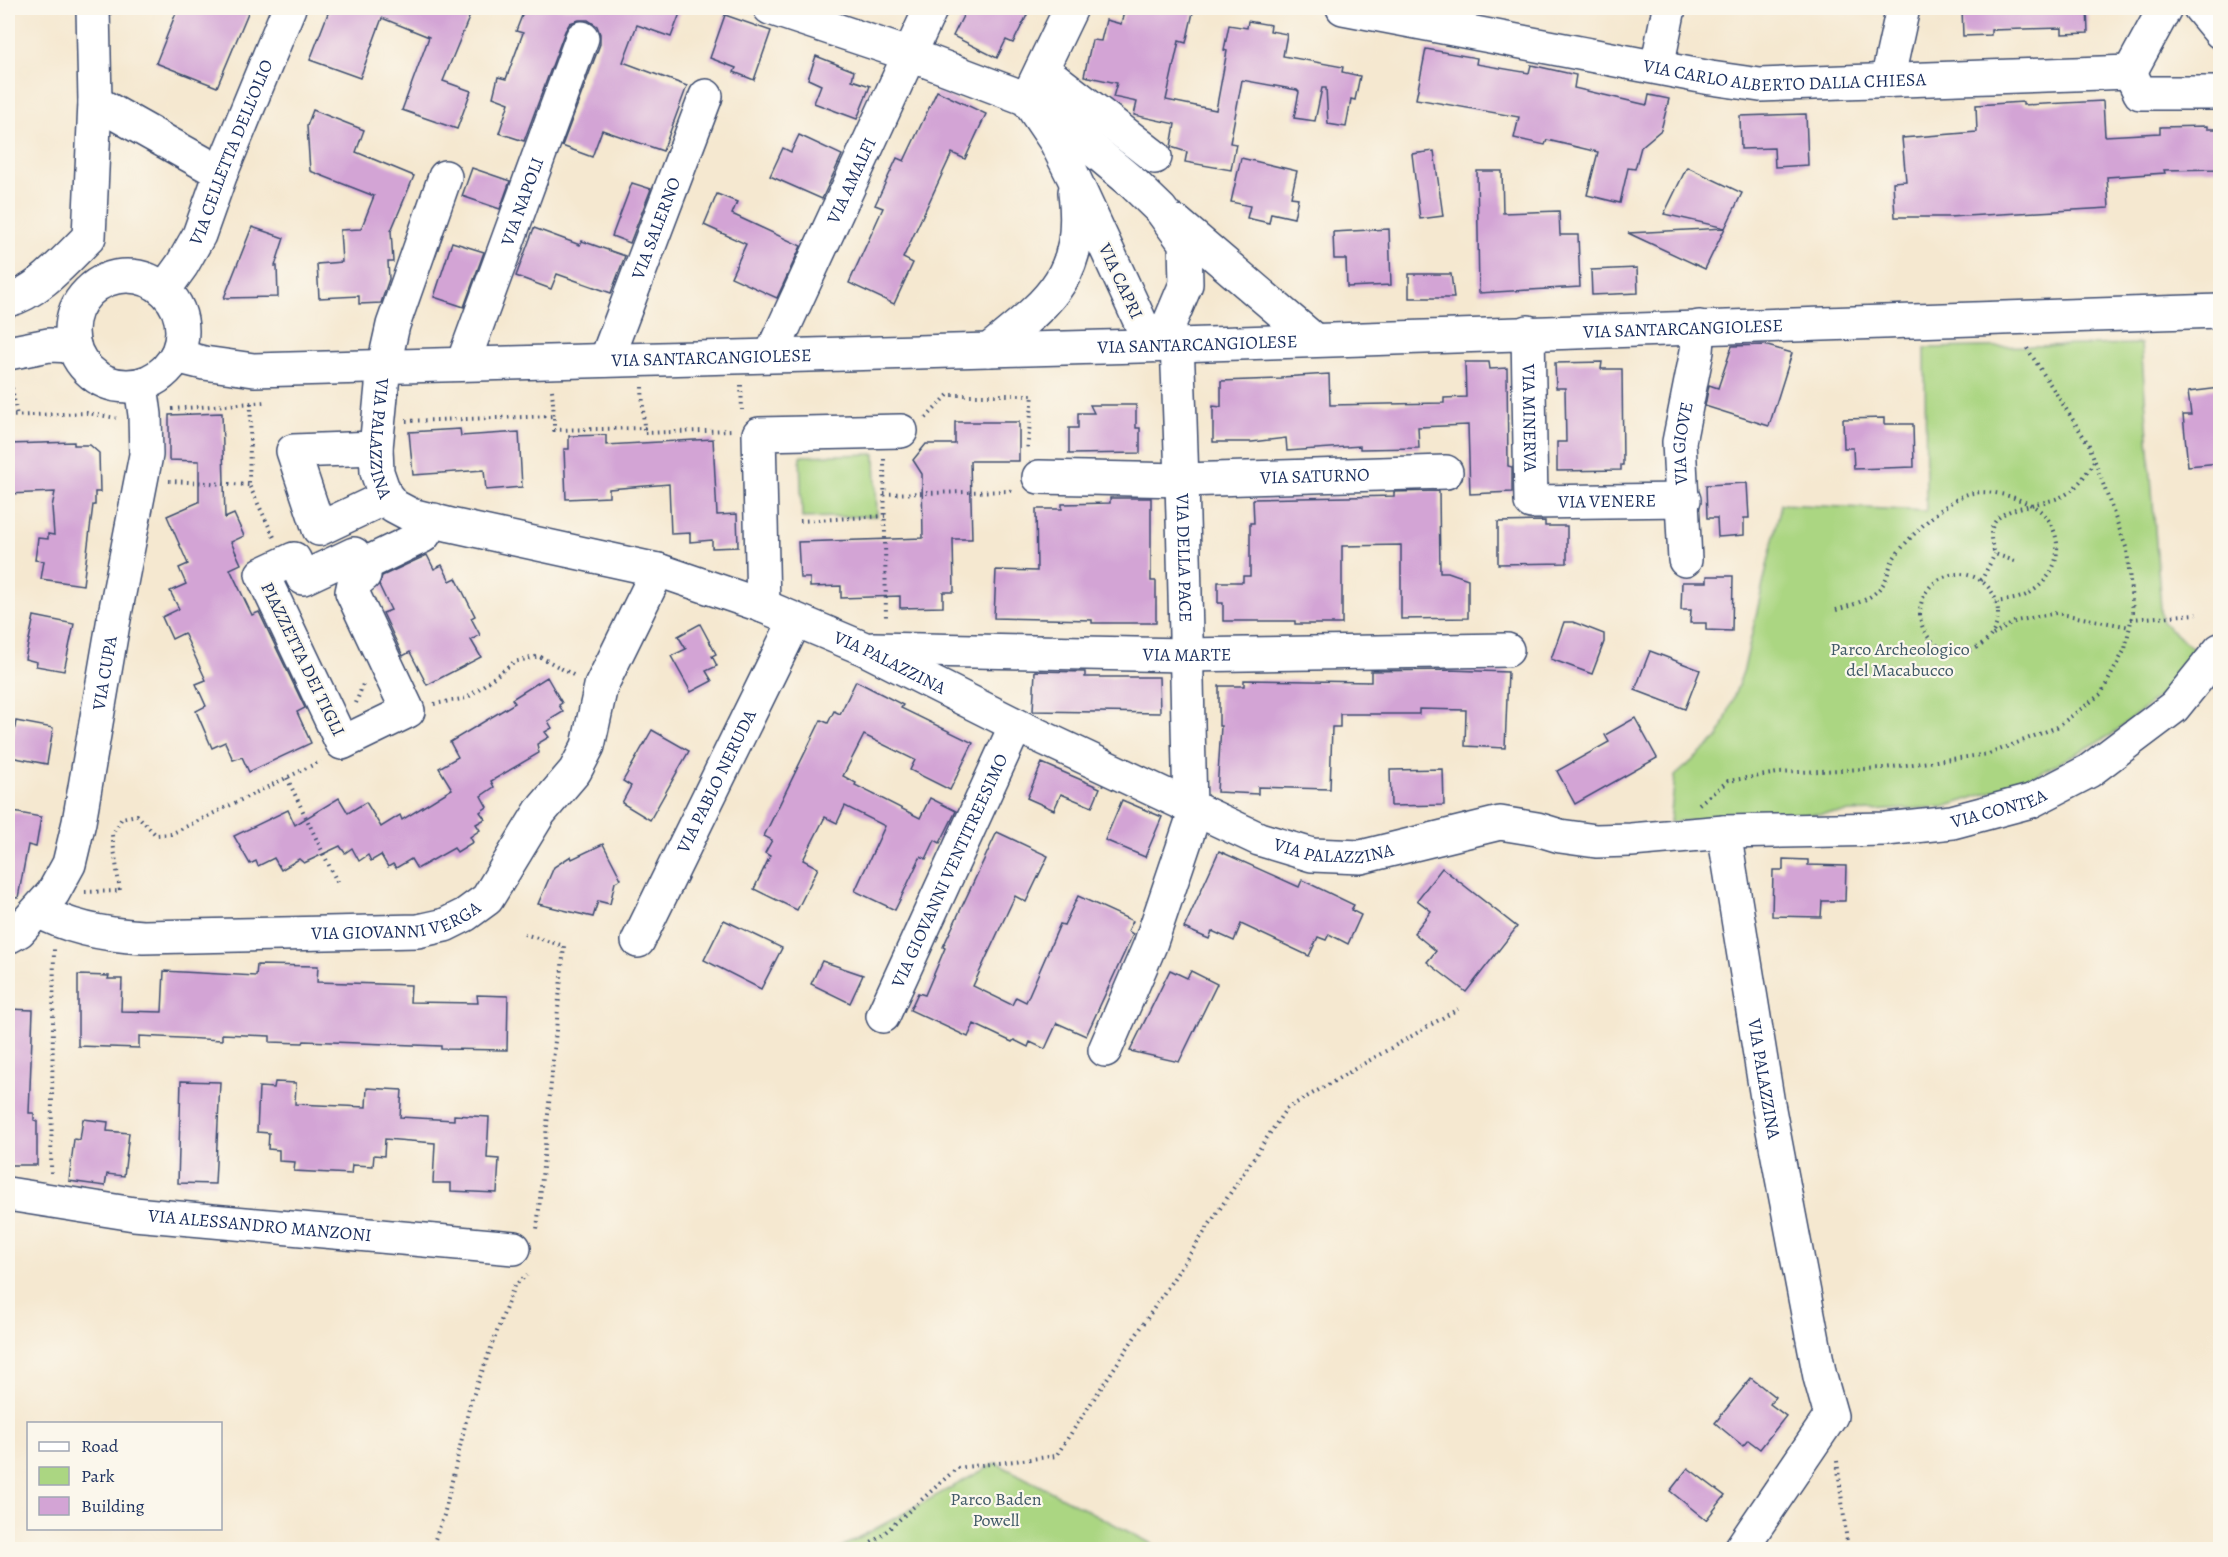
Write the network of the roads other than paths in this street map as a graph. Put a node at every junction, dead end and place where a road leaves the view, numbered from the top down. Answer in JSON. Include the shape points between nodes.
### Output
{"nodes":[{"id":1,"x":93,"y":8,"type":"edge"},
{"id":2,"x":289,"y":8,"type":"edge"},
{"id":3,"x":771,"y":8,"type":"edge"},
{"id":4,"x":931,"y":8,"type":"edge"},
{"id":5,"x":1071,"y":8,"type":"edge"},
{"id":6,"x":1343,"y":8,"type":"edge"},
{"id":7,"x":1669,"y":8,"type":"edge"},
{"id":8,"x":1902,"y":8,"type":"edge"},
{"id":9,"x":2165,"y":8,"type":"edge"},
{"id":10,"x":2200,"y":8,"type":"edge"},
{"id":11,"x":2220,"y":32,"type":"edge"},
{"id":12,"x":582,"y":38,"type":"dead end"},
{"id":13,"x":911,"y":55,"type":"junction"},
{"id":14,"x":1656,"y":67,"type":"junction"},
{"id":15,"x":1042,"y":69,"type":"junction"},
{"id":16,"x":2130,"y":72,"type":"junction"},
{"id":17,"x":1887,"y":81,"type":"junction"},
{"id":18,"x":2220,"y":93,"type":"edge"},
{"id":19,"x":706,"y":96,"type":"dead end"},
{"id":20,"x":1019,"y":97,"type":"junction"},
{"id":21,"x":95,"y":102,"type":"junction"},
{"id":22,"x":1155,"y":158,"type":"dead end"},
{"id":23,"x":221,"y":173,"type":"junction"},
{"id":24,"x":1073,"y":176,"type":"junction"},
{"id":25,"x":445,"y":177,"type":"dead end"},
{"id":26,"x":1161,"y":210,"type":"junction"},
{"id":27,"x":164,"y":290,"type":"junction"},
{"id":28,"x":8,"y":300,"type":"edge"},
{"id":29,"x":2220,"y":311,"type":"edge"},
{"id":30,"x":1699,"y":327,"type":"junction"},
{"id":31,"x":1528,"y":332,"type":"junction"},
{"id":32,"x":1314,"y":340,"type":"junction"},
{"id":33,"x":1164,"y":345,"type":"junction"},
{"id":34,"x":74,"y":346,"type":"junction"},
{"id":35,"x":989,"y":350,"type":"junction"},
{"id":36,"x":771,"y":355,"type":"junction"},
{"id":37,"x":176,"y":356,"type":"junction"},
{"id":38,"x":606,"y":360,"type":"junction"},
{"id":39,"x":463,"y":363,"type":"junction"},
{"id":40,"x":8,"y":364,"type":"edge"},
{"id":41,"x":384,"y":365,"type":"junction"},
{"id":42,"x":141,"y":385,"type":"junction"},
{"id":43,"x":903,"y":434,"type":"road end"},
{"id":44,"x":377,"y":435,"type":"junction"},
{"id":45,"x":1446,"y":472,"type":"dead end"},
{"id":46,"x":1032,"y":477,"type":"road end"},
{"id":47,"x":1183,"y":480,"type":"junction"},
{"id":48,"x":385,"y":495,"type":"junction"},
{"id":49,"x":1684,"y":500,"type":"junction"},
{"id":50,"x":1531,"y":502,"type":"joint"},
{"id":51,"x":434,"y":520,"type":"junction"},
{"id":52,"x":1685,"y":560,"type":"dead end"},
{"id":53,"x":286,"y":563,"type":"joint"},
{"id":54,"x":363,"y":565,"type":"dead end"},
{"id":55,"x":658,"y":570,"type":"junction"},
{"id":56,"x":763,"y":606,"type":"junction"},
{"id":57,"x":795,"y":621,"type":"junction"},
{"id":58,"x":876,"y":639,"type":"junction"},
{"id":59,"x":1507,"y":650,"type":"dead end"},
{"id":60,"x":2220,"y":650,"type":"edge"},
{"id":61,"x":1185,"y":656,"type":"junction"},
{"id":62,"x":1016,"y":725,"type":"junction"},
{"id":63,"x":1193,"y":808,"type":"junction"},
{"id":64,"x":1724,"y":832,"type":"junction"},
{"id":65,"x":39,"y":911,"type":"junction"},
{"id":66,"x":8,"y":937,"type":"edge"},
{"id":67,"x":638,"y":941,"type":"dead end"},
{"id":68,"x":883,"y":1016,"type":"dead end"},
{"id":69,"x":1105,"y":1050,"type":"dead end"},
{"id":70,"x":8,"y":1194,"type":"edge"},
{"id":71,"x":525,"y":1241,"type":"road end"},
{"id":72,"x":1740,"y":1550,"type":"edge"}],
"edges":[{"from":1,"to":21,"type":"street"},
{"from":2,"to":23,"type":"street","name":"VIA CELLETTA DELL'OLIO"},
{"from":3,"to":13,"type":"street","name":"VIA CAPRI"},
{"from":4,"to":13,"type":"street","name":"VIA AMALFI"},
{"from":5,"to":15,"type":"street"},
{"from":6,"to":14,"type":"street","name":"VIA CARLO ALBERTO DALLA CHIESA"},
{"from":7,"to":14,"type":"street"},
{"from":8,"to":17,"type":"street"},
{"from":9,"to":16,"type":"street"},
{"from":10,"to":11,"type":"street"},
{"from":12,"to":39,"type":"street","name":"VIA NAPOLI"},
{"from":13,"to":20,"type":"street","name":"VIA CAPRI"},
{"from":13,"to":36,"type":"street","name":"VIA AMALFI"},
{"from":14,"to":17,"type":"street","name":"VIA CARLO ALBERTO DALLA CHIESA","via":[[1760,85]]},
{"from":15,"to":20,"type":"street"},
{"from":15,"to":22,"type":"street"},
{"from":16,"to":17,"type":"street","name":"VIA CARLO ALBERTO DALLA CHIESA"},
{"from":16,"to":18,"type":"street","via":[[2140,93]]},
{"from":19,"to":38,"type":"street","name":"VIA SALERNO"},
{"from":20,"to":24,"type":"street","name":"VIA CAPRI","via":[[1056,142]]},
{"from":20,"to":26,"type":"street","name":"VIA CAPRI","via":[[1058,120]]},
{"from":21,"to":23,"type":"street"},
{"from":21,"to":28,"type":"street","via":[[89,237],[34,288]]},
{"from":23,"to":27,"type":"street","name":"VIA CELLETTA DELL'OLIO","via":[[199,235]]},
{"from":24,"to":33,"type":"street","name":"VIA CAPRI"},
{"from":24,"to":35,"type":"street","name":"VIA CAPRI","via":[[1078,216],[1069,264],[1056,290],[1038,310]]},
{"from":25,"to":41,"type":"street","name":"VIA PALAZZINA","via":[[393,325]]},
{"from":26,"to":32,"type":"street","name":"VIA CAPRI"},
{"from":26,"to":33,"type":"street","name":"VIA CAPRI","via":[[1185,243],[1186,284]]},
{"from":27,"to":34,"type":"street","via":[[149,280],[132,276],[98,284],[84,296],[76,311]]},
{"from":27,"to":37,"type":"street","via":[[181,321],[182,338]]},
{"from":29,"to":30,"type":"street","name":"VIA SANTARCANGIOLESE"},
{"from":30,"to":31,"type":"street","name":"VIA SANTARCANGIOLESE"},
{"from":30,"to":49,"type":"street","name":"VIA GIOVE","via":[[1679,442]]},
{"from":31,"to":32,"type":"street","name":"VIA SANTARCANGIOLESE"},
{"from":31,"to":50,"type":"street","name":"VIA MINERVA"},
{"from":32,"to":33,"type":"street","name":"VIA SANTARCANGIOLESE"},
{"from":33,"to":35,"type":"street","name":"VIA SANTARCANGIOLESE"},
{"from":33,"to":47,"type":"street","name":"VIA DELLA PACE"},
{"from":34,"to":40,"type":"street","via":[[49,345]]},
{"from":34,"to":42,"type":"street","via":[[81,362],[93,374],[124,386]]},
{"from":35,"to":36,"type":"street","name":"VIA SANTARCANGIOLESE"},
{"from":36,"to":38,"type":"street","name":"VIA SANTARCANGIOLESE"},
{"from":37,"to":41,"type":"street","name":"VIA SANTARCANGIOLESE","via":[[254,370]]},
{"from":37,"to":42,"type":"street","via":[[168,369]]},
{"from":38,"to":39,"type":"street","name":"VIA SANTARCANGIOLESE"},
{"from":39,"to":41,"type":"street","name":"VIA SANTARCANGIOLESE"},
{"from":41,"to":44,"type":"street","name":"VIA PALAZZINA"},
{"from":42,"to":65,"type":"street","name":"VIA CUPA","via":[[146,454],[79,822],[69,864]]},
{"from":43,"to":56,"type":"street","via":[[750,432]]},
{"from":44,"to":48,"type":"street","name":"VIA PALAZZINA","via":[[377,472]]},
{"from":44,"to":48,"type":"street","via":[[293,451],[320,530]]},
{"from":45,"to":47,"type":"street","name":"VIA SATURNO"},
{"from":46,"to":47,"type":"street","name":"VIA SATURNO"},
{"from":47,"to":61,"type":"street","name":"VIA DELLA PACE"},
{"from":48,"to":51,"type":"street","name":"VIA PALAZZINA","via":[[394,506],[411,515]]},
{"from":49,"to":50,"type":"street","name":"VIA VENERE"},
{"from":49,"to":52,"type":"street","name":"VIA GIOVE"},
{"from":51,"to":54,"type":"street","via":[[423,536]]},
{"from":51,"to":55,"type":"street","name":"VIA PALAZZINA"},
{"from":53,"to":53,"type":"street","name":"PIAZZETTA DEI TIGLI","via":[[262,574],[342,743],[408,711],[352,592],[354,583],[364,575],[354,554],[303,578],[294,559]]},
{"from":55,"to":56,"type":"street","name":"VIA PALAZZINA"},
{"from":55,"to":65,"type":"street","name":"VIA GIOVANNI VERGA","via":[[601,686],[588,746],[574,771],[540,812],[487,899],[465,915],[445,925],[418,931],[143,937],[106,934],[57,921]]},
{"from":56,"to":57,"type":"street","name":"VIA PALAZZINA"},
{"from":57,"to":58,"type":"street","name":"VIA PALAZZINA"},
{"from":57,"to":67,"type":"street","name":"VIA PABLO NERUDA"},
{"from":58,"to":61,"type":"street","name":"VIA MARTE"},
{"from":58,"to":62,"type":"street","name":"VIA PALAZZINA"},
{"from":59,"to":61,"type":"street","name":"VIA MARTE"},
{"from":60,"to":64,"type":"street","name":"VIA CONTEA","via":[[2174,707],[2089,771],[2031,801],[1952,822],[1886,829]]},
{"from":61,"to":63,"type":"street","name":"VIA DELLA PACE"},
{"from":62,"to":63,"type":"street","name":"VIA PALAZZINA"},
{"from":62,"to":68,"type":"street","name":"VIA GIOVANNI VENTITREESIMO"},
{"from":63,"to":64,"type":"street","name":"VIA PALAZZINA","via":[[1259,839],[1312,855],[1360,858],[1500,823],[1596,841]]},
{"from":63,"to":69,"type":"street","via":[[1150,945]]},
{"from":64,"to":72,"type":"street","name":"VIA PALAZZINA","via":[[1768,1104],[1831,1416]]},
{"from":65,"to":66,"type":"street","name":"VIA CUPA"},
{"from":70,"to":71,"type":"street","name":"VIA ALESSANDRO MANZONI","via":[[134,1214]]}]}
